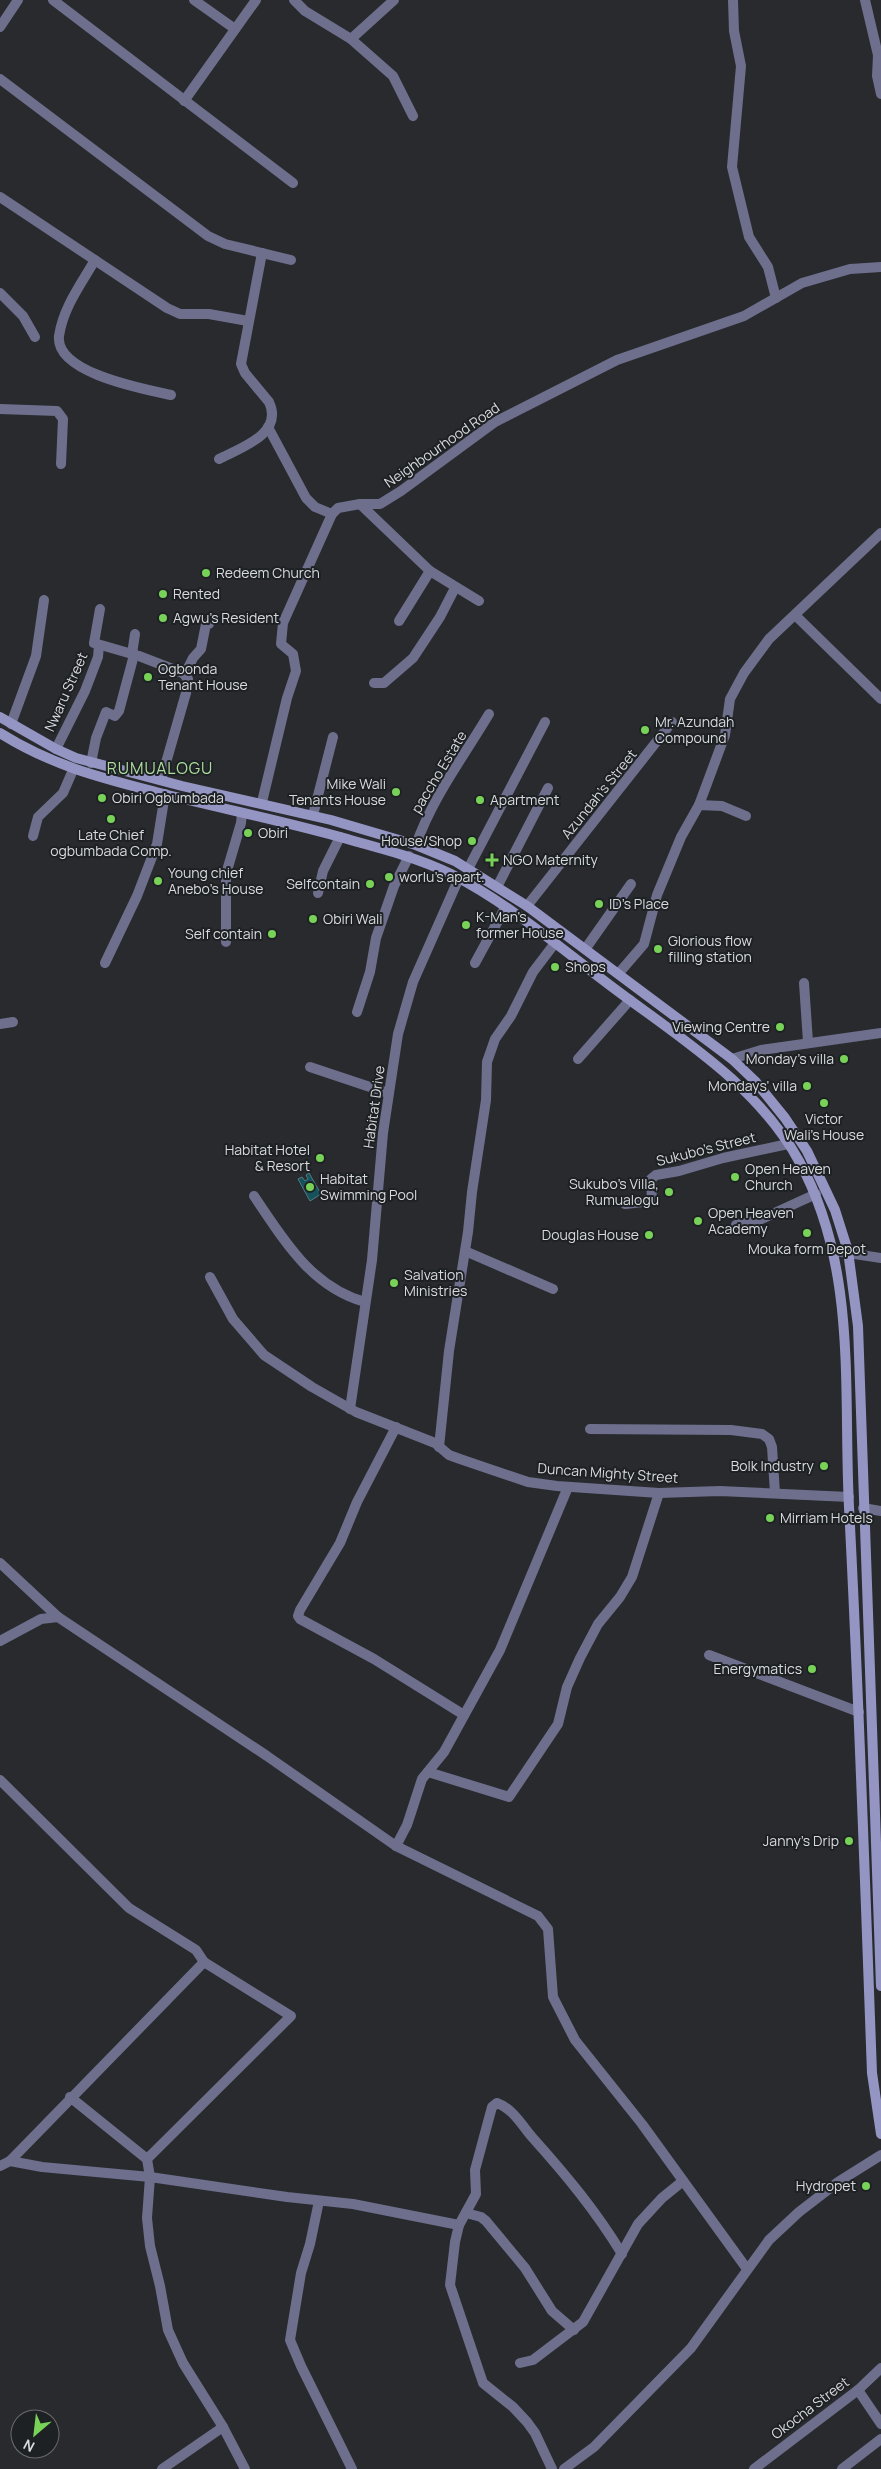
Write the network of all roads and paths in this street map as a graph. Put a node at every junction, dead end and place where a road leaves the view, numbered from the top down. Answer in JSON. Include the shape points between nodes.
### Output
{"nodes":[{"id":1,"x":18,"y":0,"type":"edge"},
{"id":2,"x":53,"y":0,"type":"edge"},
{"id":3,"x":194,"y":0,"type":"edge"},
{"id":4,"x":256,"y":0,"type":"edge"},
{"id":5,"x":294,"y":0,"type":"edge"},
{"id":6,"x":394,"y":0,"type":"edge"},
{"id":7,"x":734,"y":0,"type":"edge"},
{"id":8,"x":865,"y":0,"type":"edge"},
{"id":9,"x":0,"y":27,"type":"edge"},
{"id":10,"x":234,"y":29,"type":"junction"},
{"id":11,"x":351,"y":39,"type":"junction"},
{"id":12,"x":0,"y":79,"type":"edge"},
{"id":13,"x":881,"y":94,"type":"edge"},
{"id":14,"x":184,"y":101,"type":"junction"},
{"id":15,"x":413,"y":116,"type":"dead end"},
{"id":16,"x":293,"y":183,"type":"dead end"},
{"id":17,"x":0,"y":197,"type":"edge"},
{"id":18,"x":262,"y":253,"type":"junction"},
{"id":19,"x":95,"y":260,"type":"junction"},
{"id":20,"x":291,"y":260,"type":"dead end"},
{"id":21,"x":881,"y":267,"type":"edge"},
{"id":22,"x":0,"y":292,"type":"edge"},
{"id":23,"x":776,"y":298,"type":"junction"},
{"id":24,"x":248,"y":321,"type":"junction"},
{"id":25,"x":35,"y":337,"type":"dead end"},
{"id":26,"x":171,"y":395,"type":"dead end"},
{"id":27,"x":0,"y":408,"type":"edge"},
{"id":28,"x":268,"y":427,"type":"junction"},
{"id":29,"x":220,"y":459,"type":"dead end"},
{"id":30,"x":60,"y":464,"type":"dead end"},
{"id":31,"x":360,"y":504,"type":"junction"},
{"id":32,"x":332,"y":514,"type":"junction"},
{"id":33,"x":880,"y":530,"type":"edge"},
{"id":34,"x":430,"y":571,"type":"junction"},
{"id":35,"x":455,"y":588,"type":"junction"},
{"id":36,"x":44,"y":600,"type":"dead end"},
{"id":37,"x":479,"y":601,"type":"dead end"},
{"id":38,"x":100,"y":609,"type":"dead end"},
{"id":39,"x":795,"y":615,"type":"junction"},
{"id":40,"x":399,"y":622,"type":"dead end"},
{"id":41,"x":209,"y":624,"type":"dead end"},
{"id":42,"x":135,"y":634,"type":"dead end"},
{"id":43,"x":99,"y":645,"type":"junction"},
{"id":44,"x":133,"y":654,"type":"junction"},
{"id":45,"x":185,"y":674,"type":"junction"},
{"id":46,"x":374,"y":683,"type":"dead end"},
{"id":47,"x":881,"y":699,"type":"edge"},
{"id":48,"x":489,"y":714,"type":"dead end"},
{"id":49,"x":0,"y":717,"type":"edge"},
{"id":50,"x":545,"y":722,"type":"dead end"},
{"id":51,"x":672,"y":722,"type":"dead end"},
{"id":52,"x":11,"y":724,"type":"junction"},
{"id":53,"x":23,"y":731,"type":"junction"},
{"id":54,"x":0,"y":733,"type":"edge"},
{"id":55,"x":333,"y":737,"type":"dead end"},
{"id":56,"x":17,"y":744,"type":"junction"},
{"id":57,"x":56,"y":749,"type":"junction"},
{"id":58,"x":91,"y":762,"type":"junction"},
{"id":59,"x":73,"y":770,"type":"junction"},
{"id":60,"x":161,"y":780,"type":"junction"},
{"id":61,"x":548,"y":788,"type":"dead end"},
{"id":62,"x":165,"y":794,"type":"junction"},
{"id":63,"x":262,"y":802,"type":"junction"},
{"id":64,"x":698,"y":805,"type":"junction"},
{"id":65,"x":242,"y":812,"type":"junction"},
{"id":66,"x":313,"y":815,"type":"junction"},
{"id":67,"x":746,"y":816,"type":"dead end"},
{"id":68,"x":33,"y":836,"type":"dead end"},
{"id":69,"x":340,"y":836,"type":"junction"},
{"id":70,"x":416,"y":845,"type":"junction"},
{"id":71,"x":409,"y":856,"type":"junction"},
{"id":72,"x":468,"y":869,"type":"junction"},
{"id":73,"x":459,"y":878,"type":"junction"},
{"id":74,"x":631,"y":884,"type":"dead end"},
{"id":75,"x":497,"y":887,"type":"junction"},
{"id":76,"x":318,"y":893,"type":"dead end"},
{"id":77,"x":527,"y":906,"type":"junction"},
{"id":78,"x":505,"y":908,"type":"junction"},
{"id":79,"x":226,"y":942,"type":"dead end"},
{"id":80,"x":555,"y":943,"type":"junction"},
{"id":81,"x":586,"y":948,"type":"junction"},
{"id":82,"x":105,"y":963,"type":"dead end"},
{"id":83,"x":475,"y":963,"type":"dead end"},
{"id":84,"x":619,"y":973,"type":"junction"},
{"id":85,"x":804,"y":983,"type":"dead end"},
{"id":86,"x":630,"y":1000,"type":"junction"},
{"id":87,"x":357,"y":1012,"type":"dead end"},
{"id":88,"x":14,"y":1022,"type":"dead end"},
{"id":89,"x":0,"y":1024,"type":"edge"},
{"id":90,"x":881,"y":1032,"type":"edge"},
{"id":91,"x":808,"y":1042,"type":"junction"},
{"id":92,"x":578,"y":1059,"type":"dead end"},
{"id":93,"x":732,"y":1059,"type":"junction"},
{"id":94,"x":310,"y":1067,"type":"dead end"},
{"id":95,"x":388,"y":1093,"type":"junction"},
{"id":96,"x":788,"y":1144,"type":"junction"},
{"id":97,"x":816,"y":1194,"type":"junction"},
{"id":98,"x":254,"y":1196,"type":"dead end"},
{"id":99,"x":625,"y":1204,"type":"dead end"},
{"id":100,"x":736,"y":1224,"type":"dead end"},
{"id":101,"x":465,"y":1251,"type":"junction"},
{"id":102,"x":835,"y":1251,"type":"junction"},
{"id":103,"x":848,"y":1251,"type":"junction"},
{"id":104,"x":881,"y":1258,"type":"edge"},
{"id":105,"x":210,"y":1277,"type":"dead end"},
{"id":106,"x":553,"y":1289,"type":"dead end"},
{"id":107,"x":365,"y":1302,"type":"junction"},
{"id":108,"x":350,"y":1409,"type":"junction"},
{"id":109,"x":396,"y":1427,"type":"junction"},
{"id":110,"x":590,"y":1429,"type":"dead end"},
{"id":111,"x":439,"y":1447,"type":"junction"},
{"id":112,"x":568,"y":1487,"type":"junction"},
{"id":113,"x":659,"y":1492,"type":"junction"},
{"id":114,"x":775,"y":1494,"type":"junction"},
{"id":115,"x":849,"y":1497,"type":"junction"},
{"id":116,"x":864,"y":1508,"type":"junction"},
{"id":117,"x":881,"y":1511,"type":"edge"},
{"id":118,"x":0,"y":1563,"type":"edge"},
{"id":119,"x":58,"y":1617,"type":"junction"},
{"id":120,"x":0,"y":1641,"type":"edge"},
{"id":121,"x":709,"y":1655,"type":"dead end"},
{"id":122,"x":860,"y":1712,"type":"junction"},
{"id":123,"x":464,"y":1715,"type":"junction"},
{"id":124,"x":428,"y":1772,"type":"junction"},
{"id":125,"x":0,"y":1780,"type":"edge"},
{"id":126,"x":396,"y":1846,"type":"junction"},
{"id":127,"x":878,"y":1852,"type":"edge"},
{"id":128,"x":880,"y":1948,"type":"edge"},
{"id":129,"x":204,"y":1962,"type":"junction"},
{"id":130,"x":881,"y":1986,"type":"edge"},
{"id":131,"x":70,"y":2097,"type":"junction"},
{"id":132,"x":881,"y":2134,"type":"edge"},
{"id":133,"x":881,"y":2155,"type":"edge"},
{"id":134,"x":147,"y":2159,"type":"junction"},
{"id":135,"x":10,"y":2161,"type":"junction"},
{"id":136,"x":0,"y":2166,"type":"edge"},
{"id":137,"x":150,"y":2177,"type":"junction"},
{"id":138,"x":683,"y":2181,"type":"junction"},
{"id":139,"x":319,"y":2201,"type":"junction"},
{"id":140,"x":466,"y":2213,"type":"junction"},
{"id":141,"x":459,"y":2225,"type":"junction"},
{"id":142,"x":622,"y":2254,"type":"junction"},
{"id":143,"x":747,"y":2269,"type":"junction"},
{"id":144,"x":574,"y":2330,"type":"junction"},
{"id":145,"x":520,"y":2363,"type":"dead end"},
{"id":146,"x":881,"y":2368,"type":"edge"},
{"id":147,"x":858,"y":2390,"type":"junction"},
{"id":148,"x":881,"y":2424,"type":"edge"},
{"id":149,"x":223,"y":2426,"type":"junction"},
{"id":150,"x":881,"y":2439,"type":"edge"},
{"id":151,"x":162,"y":2469,"type":"edge"},
{"id":152,"x":245,"y":2469,"type":"edge"},
{"id":153,"x":352,"y":2469,"type":"edge"},
{"id":154,"x":552,"y":2469,"type":"edge"},
{"id":155,"x":564,"y":2469,"type":"edge"},
{"id":156,"x":754,"y":2469,"type":"edge"},
{"id":157,"x":842,"y":2469,"type":"edge"}],
"edges":[{"from":1,"to":9,"type":"street"},
{"from":2,"to":14,"type":"street"},
{"from":3,"to":10,"type":"street"},
{"from":4,"to":10,"type":"street"},
{"from":5,"to":11,"type":"street","via":[[305,11]]},
{"from":6,"to":11,"type":"street"},
{"from":7,"to":23,"type":"street","via":[[734,31],[741,66],[732,167],[749,237],[768,267]]},
{"from":8,"to":13,"type":"street","via":[[878,56],[877,76]]},
{"from":10,"to":14,"type":"street"},
{"from":11,"to":15,"type":"street","via":[[393,76]]},
{"from":12,"to":18,"type":"street","via":[[208,236],[225,244]]},
{"from":14,"to":16,"type":"street"},
{"from":17,"to":19,"type":"street"},
{"from":18,"to":20,"type":"street"},
{"from":18,"to":24,"type":"street"},
{"from":19,"to":24,"type":"street","via":[[180,314],[209,314]]},
{"from":19,"to":26,"type":"street","via":[[66,310],[59,338],[62,351],[68,360],[117,383]]},
{"from":21,"to":23,"type":"street","name":"Neighbourhood Road","via":[[850,269],[802,283]]},
{"from":22,"to":25,"type":"street","via":[[23,316]]},
{"from":23,"to":31,"type":"street","name":"Neighbourhood Road","via":[[744,316],[617,360],[495,422],[380,504]]},
{"from":24,"to":28,"type":"street","via":[[241,364],[271,407]]},
{"from":27,"to":30,"type":"street","via":[[57,411],[61,414]]},
{"from":28,"to":29,"type":"street","via":[[262,436]]},
{"from":28,"to":32,"type":"street","via":[[306,498],[315,507]]},
{"from":31,"to":32,"type":"street","name":"Neighbourhood Road","via":[[338,508]]},
{"from":31,"to":34,"type":"street"},
{"from":32,"to":63,"type":"street","via":[[283,623],[281,644],[293,654],[296,670]]},
{"from":33,"to":39,"type":"street","via":[[834,580]]},
{"from":34,"to":35,"type":"street"},
{"from":34,"to":40,"type":"street"},
{"from":35,"to":37,"type":"street"},
{"from":35,"to":46,"type":"street","via":[[408,664],[384,683]]},
{"from":36,"to":52,"type":"street","via":[[36,656]]},
{"from":38,"to":43,"type":"street","name":"Nwaru Street","via":[[94,638],[94,643]]},
{"from":39,"to":47,"type":"street"},
{"from":39,"to":64,"type":"street","via":[[769,639],[730,699],[725,735]]},
{"from":41,"to":45,"type":"street","via":[[206,624],[201,649]]},
{"from":42,"to":44,"type":"street"},
{"from":43,"to":44,"type":"street"},
{"from":43,"to":57,"type":"street","name":"Nwaru Street","via":[[98,658]]},
{"from":44,"to":45,"type":"street"},
{"from":44,"to":58,"type":"street","via":[[119,711],[115,716],[106,712]]},
{"from":45,"to":60,"type":"street","via":[[188,679],[186,693]]},
{"from":48,"to":70,"type":"street","name":"paccho Estate","via":[[436,800]]},
{"from":49,"to":52,"type":"main road"},
{"from":50,"to":72,"type":"street"},
{"from":51,"to":77,"type":"street","name":"Azundah's Street"},
{"from":52,"to":53,"type":"main road"},
{"from":53,"to":56,"type":"street"},
{"from":53,"to":57,"type":"main road"},
{"from":54,"to":56,"type":"main road"},
{"from":55,"to":66,"type":"street"},
{"from":56,"to":59,"type":"main road"},
{"from":57,"to":58,"type":"main road"},
{"from":58,"to":60,"type":"main road"},
{"from":59,"to":62,"type":"main road"},
{"from":59,"to":68,"type":"street","via":[[63,793],[38,817]]},
{"from":60,"to":63,"type":"main road"},
{"from":61,"to":75,"type":"street"},
{"from":62,"to":65,"type":"main road"},
{"from":62,"to":82,"type":"street","via":[[157,844]]},
{"from":63,"to":66,"type":"main road"},
{"from":64,"to":67,"type":"street","via":[[722,806]]},
{"from":64,"to":84,"type":"street","via":[[657,895],[644,944]]},
{"from":65,"to":69,"type":"main road"},
{"from":65,"to":79,"type":"street","via":[[226,874]]},
{"from":66,"to":70,"type":"main road"},
{"from":69,"to":71,"type":"main road"},
{"from":69,"to":76,"type":"street","via":[[323,871]]},
{"from":70,"to":72,"type":"main road"},
{"from":71,"to":73,"type":"main road"},
{"from":71,"to":87,"type":"street","via":[[394,886],[373,947],[370,972]]},
{"from":72,"to":75,"type":"main road"},
{"from":73,"to":78,"type":"main road"},
{"from":73,"to":95,"type":"street","name":"Habitat Drive","via":[[413,982],[398,1034]]},
{"from":74,"to":81,"type":"street"},
{"from":75,"to":77,"type":"main road"},
{"from":77,"to":81,"type":"main road"},
{"from":78,"to":80,"type":"main road"},
{"from":78,"to":83,"type":"street"},
{"from":80,"to":86,"type":"main road"},
{"from":80,"to":101,"type":"street","via":[[532,972],[511,1016],[495,1039],[487,1062],[486,1100]]},
{"from":81,"to":84,"type":"main road"},
{"from":84,"to":93,"type":"main road"},
{"from":85,"to":91,"type":"street"},
{"from":86,"to":92,"type":"street"},
{"from":86,"to":96,"type":"main road","via":[[746,1090]]},
{"from":88,"to":89,"type":"street"},
{"from":90,"to":91,"type":"street"},
{"from":91,"to":93,"type":"street"},
{"from":93,"to":103,"type":"main road","via":[[785,1118],[807,1152],[835,1210]]},
{"from":94,"to":95,"type":"street"},
{"from":95,"to":107,"type":"street","name":"Habitat Drive"},
{"from":96,"to":97,"type":"main road"},
{"from":96,"to":99,"type":"street","name":"Sukubo's Street","via":[[656,1174],[651,1179],[652,1201]]},
{"from":97,"to":100,"type":"street","via":[[759,1220]]},
{"from":97,"to":102,"type":"main road"},
{"from":98,"to":107,"type":"street","via":[[288,1246],[315,1276],[339,1292]]},
{"from":101,"to":106,"type":"street"},
{"from":101,"to":111,"type":"street","via":[[447,1364]]},
{"from":102,"to":103,"type":"street"},
{"from":102,"to":115,"type":"main road","via":[[844,1328]]},
{"from":103,"to":104,"type":"street"},
{"from":103,"to":116,"type":"main road","via":[[858,1326]]},
{"from":105,"to":108,"type":"street","name":"Duncan Mighty Street","via":[[233,1319],[264,1355]]},
{"from":107,"to":108,"type":"street","name":"Habitat Drive"},
{"from":108,"to":109,"type":"street","name":"Duncan Mighty Street"},
{"from":109,"to":111,"type":"street","name":"Duncan Mighty Street"},
{"from":109,"to":123,"type":"street","via":[[357,1502],[340,1543],[298,1616]]},
{"from":110,"to":114,"type":"street","via":[[731,1430],[762,1434],[772,1447]]},
{"from":111,"to":112,"type":"street","name":"Duncan Mighty Street","via":[[460,1460],[508,1476]]},
{"from":112,"to":113,"type":"street","name":"Duncan Mighty Street"},
{"from":112,"to":123,"type":"street","via":[[500,1650]]},
{"from":113,"to":114,"type":"street","name":"Duncan Mighty Street"},
{"from":113,"to":124,"type":"street","via":[[632,1577],[598,1624],[580,1658],[567,1687],[558,1724],[511,1794],[505,1797]]},
{"from":114,"to":115,"type":"street","name":"Duncan Mighty Street"},
{"from":115,"to":122,"type":"main road"},
{"from":116,"to":117,"type":"street"},
{"from":116,"to":127,"type":"main road"},
{"from":118,"to":119,"type":"street"},
{"from":119,"to":120,"type":"street","via":[[41,1620]]},
{"from":119,"to":126,"type":"street","via":[[268,1756]]},
{"from":121,"to":122,"type":"street"},
{"from":122,"to":132,"type":"main road","via":[[872,2073]]},
{"from":123,"to":124,"type":"street","via":[[444,1752]]},
{"from":124,"to":126,"type":"street","via":[[422,1779],[407,1826]]},
{"from":125,"to":129,"type":"street","via":[[129,1908],[196,1950]]},
{"from":126,"to":138,"type":"street","via":[[538,1916],[548,1929],[553,1997],[575,2040]]},
{"from":127,"to":128,"type":"main road"},
{"from":128,"to":130,"type":"main road"},
{"from":129,"to":131,"type":"street"},
{"from":129,"to":134,"type":"street","via":[[291,2016]]},
{"from":131,"to":134,"type":"street"},
{"from":131,"to":135,"type":"street"},
{"from":133,"to":143,"type":"street","via":[[799,2212],[769,2240]]},
{"from":134,"to":137,"type":"street"},
{"from":135,"to":136,"type":"street"},
{"from":135,"to":137,"type":"street"},
{"from":137,"to":139,"type":"street"},
{"from":137,"to":149,"type":"street","via":[[147,2218],[150,2246],[168,2330],[183,2363]]},
{"from":138,"to":142,"type":"street","via":[[646,2214]]},
{"from":138,"to":143,"type":"street"},
{"from":139,"to":141,"type":"street","via":[[353,2204]]},
{"from":139,"to":153,"type":"street","via":[[299,2283],[290,2340]]},
{"from":140,"to":141,"type":"street"},
{"from":140,"to":142,"type":"street","via":[[476,2194],[475,2170],[492,2107],[497,2103],[508,2108],[580,2192]]},
{"from":140,"to":144,"type":"street","via":[[486,2221],[525,2268],[552,2311]]},
{"from":141,"to":154,"type":"street","via":[[450,2285],[483,2383],[527,2422]]},
{"from":142,"to":144,"type":"street","via":[[583,2322]]},
{"from":143,"to":155,"type":"street","via":[[691,2348],[594,2447]]},
{"from":144,"to":145,"type":"street","via":[[533,2360]]},
{"from":146,"to":147,"type":"street","name":"Okocha Street"},
{"from":147,"to":148,"type":"street"},
{"from":147,"to":156,"type":"street","name":"Okocha Street"},
{"from":149,"to":151,"type":"street"},
{"from":149,"to":152,"type":"street"},
{"from":150,"to":157,"type":"street"}]}
